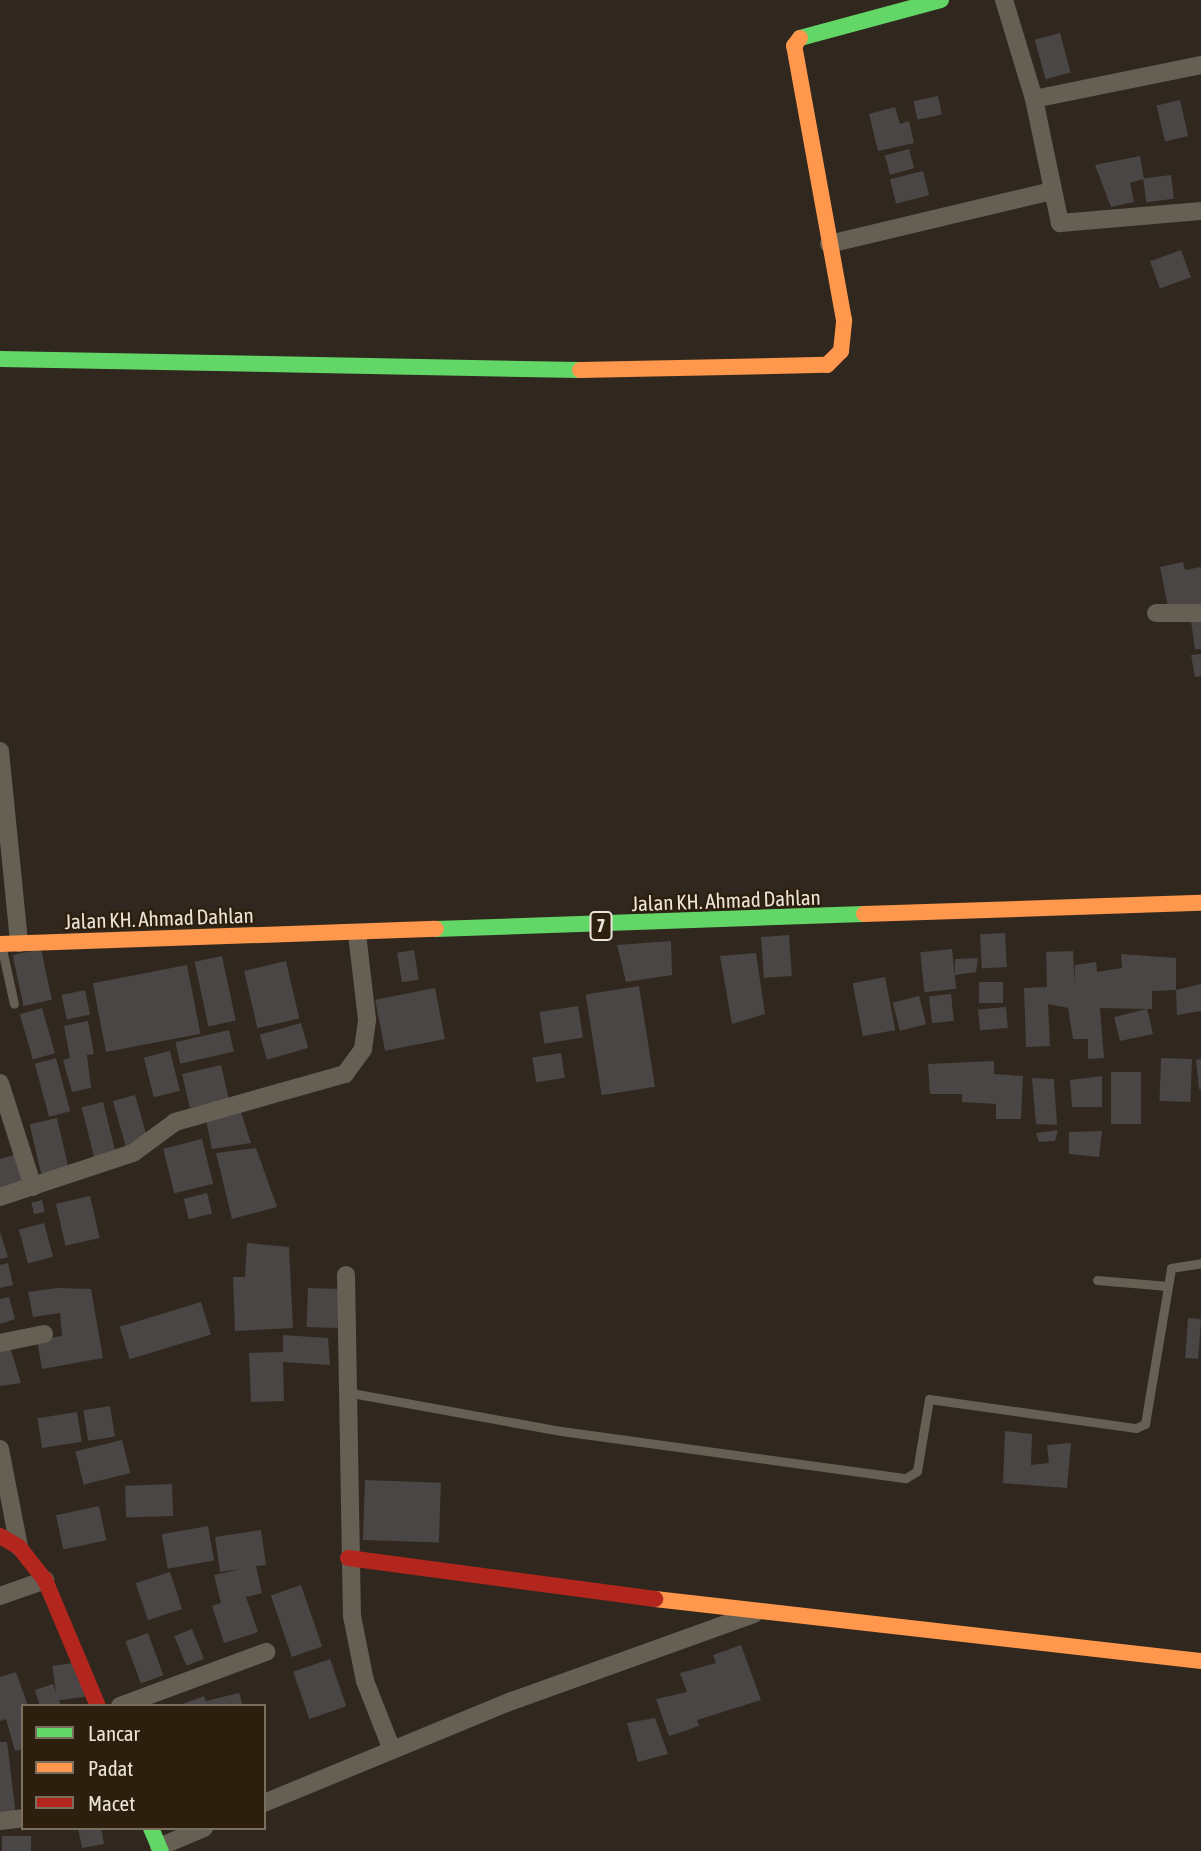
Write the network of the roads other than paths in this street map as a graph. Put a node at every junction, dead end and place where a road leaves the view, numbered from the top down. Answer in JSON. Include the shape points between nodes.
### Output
{"nodes":[{"id":1,"x":941,"y":0,"type":"edge"},
{"id":2,"x":1004,"y":0,"type":"edge"},
{"id":3,"x":1201,"y":65,"type":"edge"},
{"id":4,"x":1034,"y":99,"type":"junction"},
{"id":5,"x":1052,"y":191,"type":"junction"},
{"id":6,"x":1201,"y":211,"type":"edge"},
{"id":7,"x":830,"y":244,"type":"junction"},
{"id":8,"x":0,"y":359,"type":"edge"},
{"id":9,"x":1201,"y":613,"type":"edge"},
{"id":10,"x":1157,"y":614,"type":"dead end"},
{"id":11,"x":0,"y":751,"type":"edge"},
{"id":12,"x":1201,"y":903,"type":"edge"},
{"id":13,"x":357,"y":934,"type":"junction"},
{"id":14,"x":19,"y":943,"type":"junction"},
{"id":15,"x":1,"y":944,"type":"edge"},
{"id":16,"x":14,"y":1003,"type":"dead end"},
{"id":17,"x":0,"y":1083,"type":"edge"},
{"id":18,"x":33,"y":1187,"type":"junction"},
{"id":19,"x":0,"y":1196,"type":"edge"},
{"id":20,"x":1201,"y":1263,"type":"edge"},
{"id":21,"x":345,"y":1275,"type":"dead end"},
{"id":22,"x":1097,"y":1280,"type":"dead end"},
{"id":23,"x":1168,"y":1286,"type":"junction"},
{"id":24,"x":44,"y":1334,"type":"dead end"},
{"id":25,"x":0,"y":1343,"type":"edge"},
{"id":26,"x":344,"y":1392,"type":"junction"},
{"id":27,"x":0,"y":1449,"type":"edge"},
{"id":28,"x":0,"y":1536,"type":"edge"},
{"id":29,"x":19,"y":1547,"type":"junction"},
{"id":30,"x":348,"y":1558,"type":"junction"},
{"id":31,"x":45,"y":1580,"type":"junction"},
{"id":32,"x":0,"y":1596,"type":"edge"},
{"id":33,"x":758,"y":1613,"type":"junction"},
{"id":34,"x":266,"y":1653,"type":"dead end"},
{"id":35,"x":1201,"y":1661,"type":"edge"},
{"id":36,"x":97,"y":1704,"type":"edge"},
{"id":37,"x":126,"y":1704,"type":"edge"},
{"id":38,"x":391,"y":1751,"type":"junction"},
{"id":39,"x":266,"y":1802,"type":"edge"},
{"id":40,"x":21,"y":1818,"type":"edge"},
{"id":41,"x":0,"y":1821,"type":"edge"},
{"id":42,"x":152,"y":1830,"type":"edge"},
{"id":43,"x":200,"y":1830,"type":"edge"},
{"id":44,"x":160,"y":1849,"type":"edge"}],
"edges":[{"from":1,"to":7,"type":"main road","via":[[796,41],[793,60]]},
{"from":2,"to":4,"type":"street"},
{"from":3,"to":4,"type":"street"},
{"from":4,"to":5,"type":"street"},
{"from":5,"to":6,"type":"street","via":[[1063,225]]},
{"from":5,"to":7,"type":"street"},
{"from":7,"to":8,"type":"main road","via":[[844,338],[835,360],[813,368],[344,368]]},
{"from":9,"to":10,"type":"street"},
{"from":11,"to":14,"type":"street"},
{"from":12,"to":13,"type":"main road","name":"Jalan KH. Ahmad Dahlan","number":"7"},
{"from":13,"to":14,"type":"main road","name":"Jalan KH. Ahmad Dahlan","number":"7"},
{"from":13,"to":18,"type":"street","via":[[367,1018],[363,1049],[345,1074],[175,1122],[134,1153]]},
{"from":14,"to":15,"type":"main road","name":"Jalan KH. Ahmad Dahlan","number":"7"},
{"from":15,"to":16,"type":"lane"},
{"from":17,"to":18,"type":"street"},
{"from":18,"to":19,"type":"street"},
{"from":20,"to":23,"type":"lane","via":[[1171,1268]]},
{"from":21,"to":26,"type":"street"},
{"from":22,"to":23,"type":"lane"},
{"from":23,"to":26,"type":"lane","via":[[1145,1424],[1136,1428],[929,1399],[917,1471],[906,1478],[561,1431]]},
{"from":24,"to":25,"type":"street"},
{"from":26,"to":30,"type":"street"},
{"from":27,"to":29,"type":"street"},
{"from":28,"to":29,"type":"main road"},
{"from":29,"to":31,"type":"main road"},
{"from":30,"to":33,"type":"main road"},
{"from":30,"to":38,"type":"street","via":[[365,1681]]},
{"from":31,"to":32,"type":"street"},
{"from":31,"to":36,"type":"main road"},
{"from":33,"to":35,"type":"main road"},
{"from":33,"to":38,"type":"street"},
{"from":34,"to":37,"type":"street"},
{"from":38,"to":39,"type":"street"},
{"from":40,"to":41,"type":"street"},
{"from":42,"to":44,"type":"main road"},
{"from":43,"to":44,"type":"street"}]}
